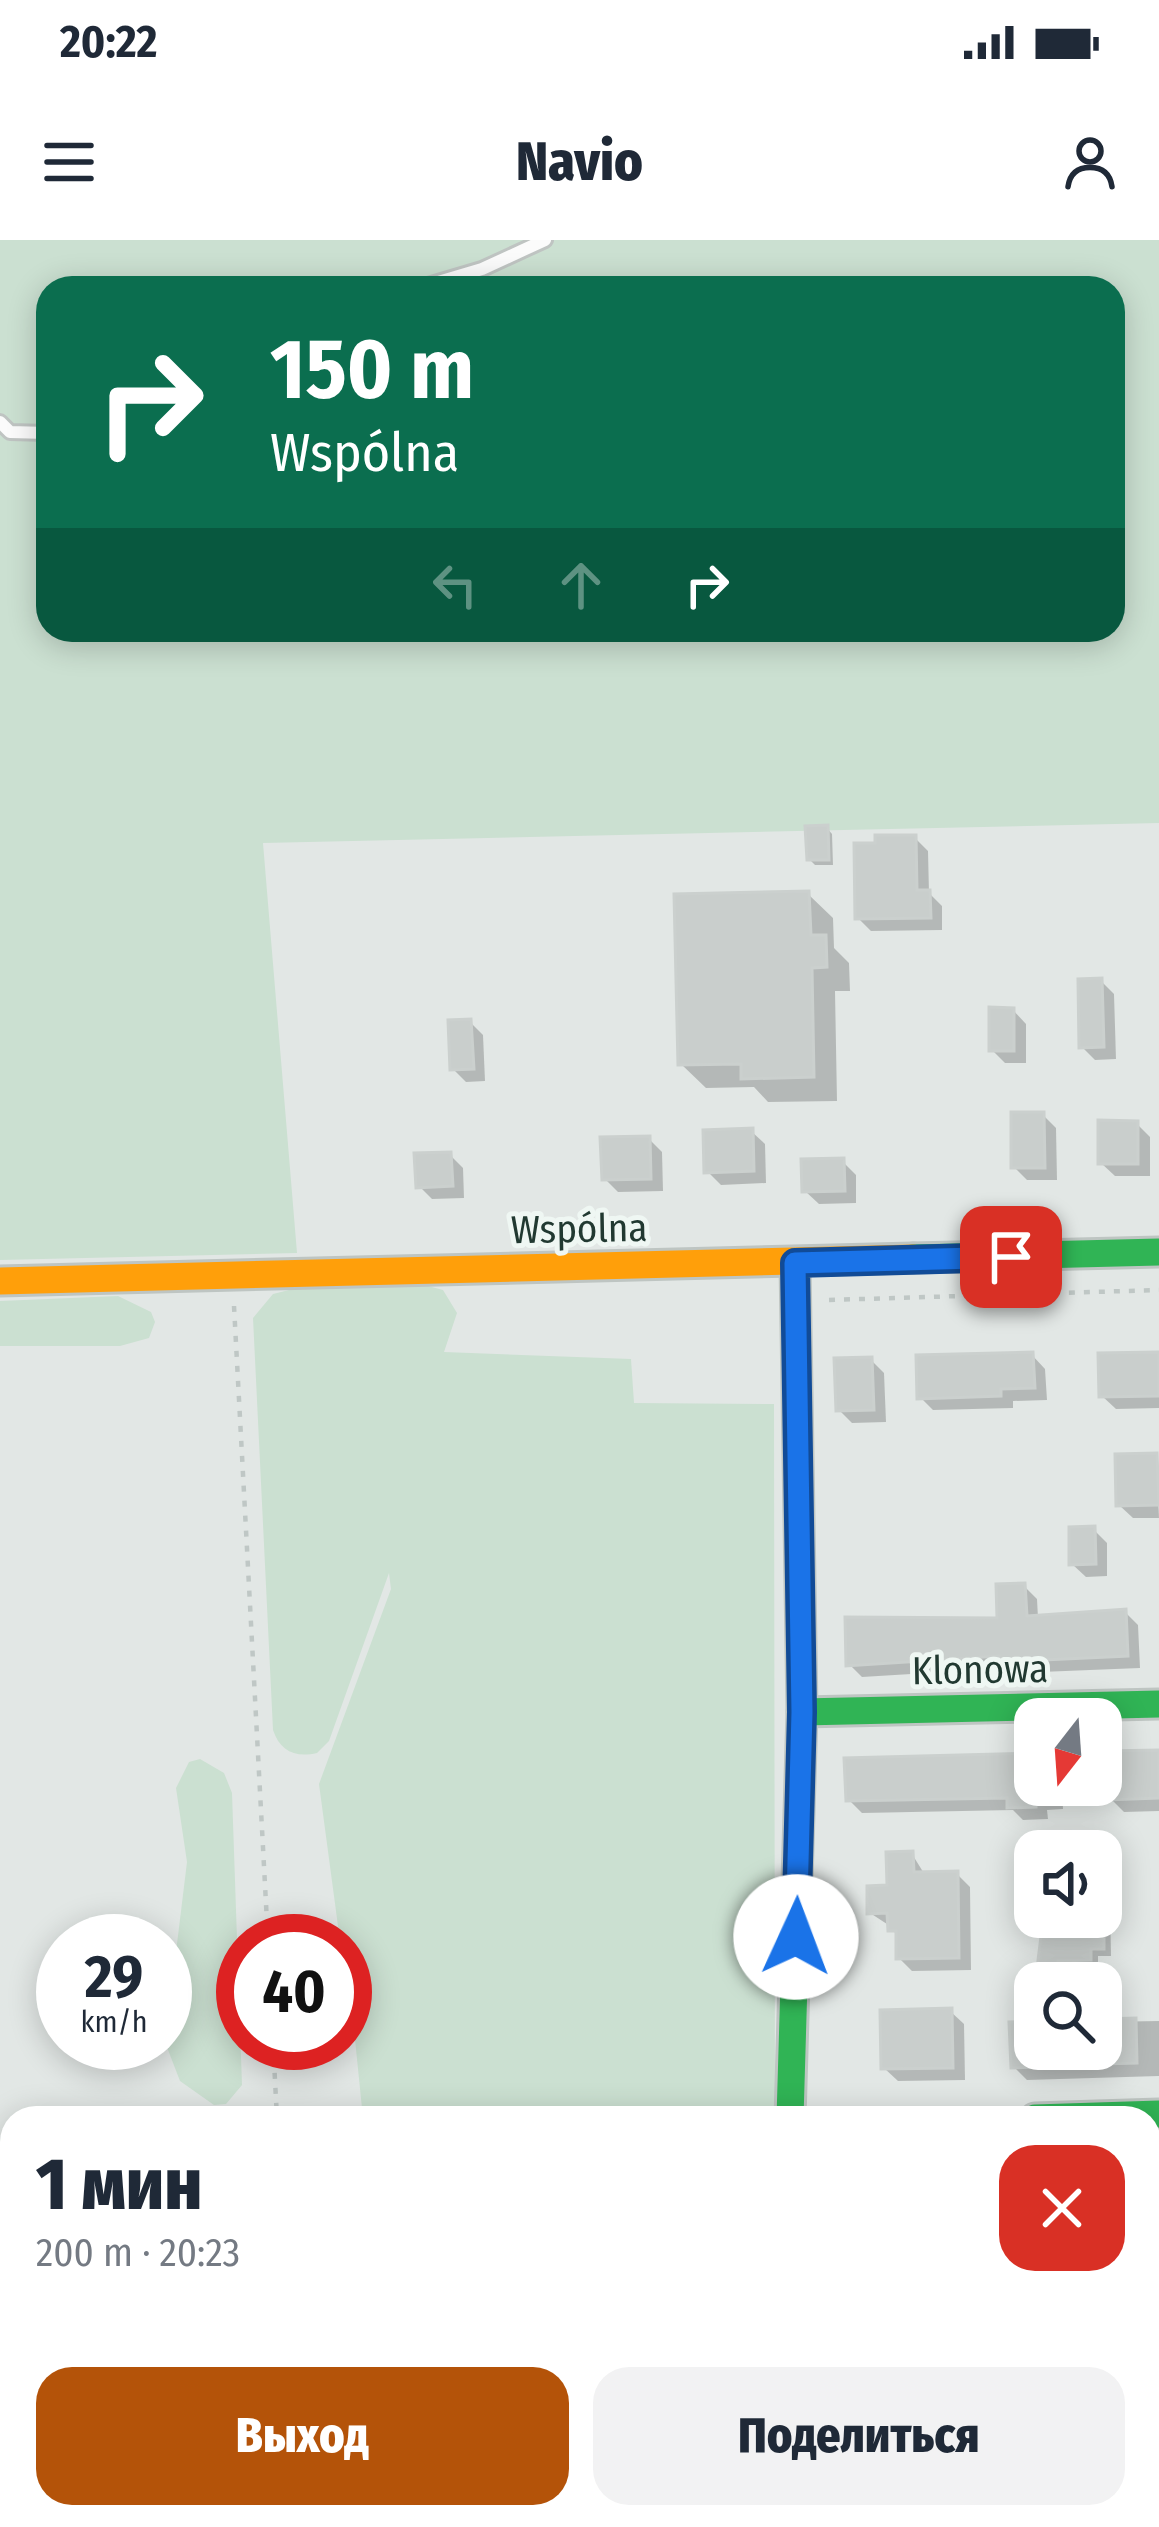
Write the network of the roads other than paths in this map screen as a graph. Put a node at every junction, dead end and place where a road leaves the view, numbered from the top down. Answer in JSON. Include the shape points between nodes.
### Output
{"nodes":[{"id":1,"x":545,"y":240,"type":"edge"},
{"id":2,"x":458,"y":276,"type":"edge"},
{"id":3,"x":0,"y":422,"type":"edge"},
{"id":4,"x":36,"y":433,"type":"edge"},
{"id":5,"x":1159,"y":1252,"type":"edge"},
{"id":6,"x":795,"y":1263,"type":"junction"},
{"id":7,"x":0,"y":1281,"type":"edge"},
{"id":8,"x":1159,"y":1703,"type":"edge"},
{"id":9,"x":802,"y":1712,"type":"junction"},
{"id":10,"x":790,"y":2106,"type":"edge"}],
"edges":[{"from":1,"to":2,"type":"lane"},
{"from":3,"to":4,"type":"lane","via":[[10,432]]},
{"from":5,"to":6,"type":"street","name":"Wspólna"},
{"from":6,"to":7,"type":"street","name":"Wspólna"},
{"from":6,"to":9,"type":"street"},
{"from":8,"to":9,"type":"street","name":"Klonowa"},
{"from":9,"to":10,"type":"street"}]}
